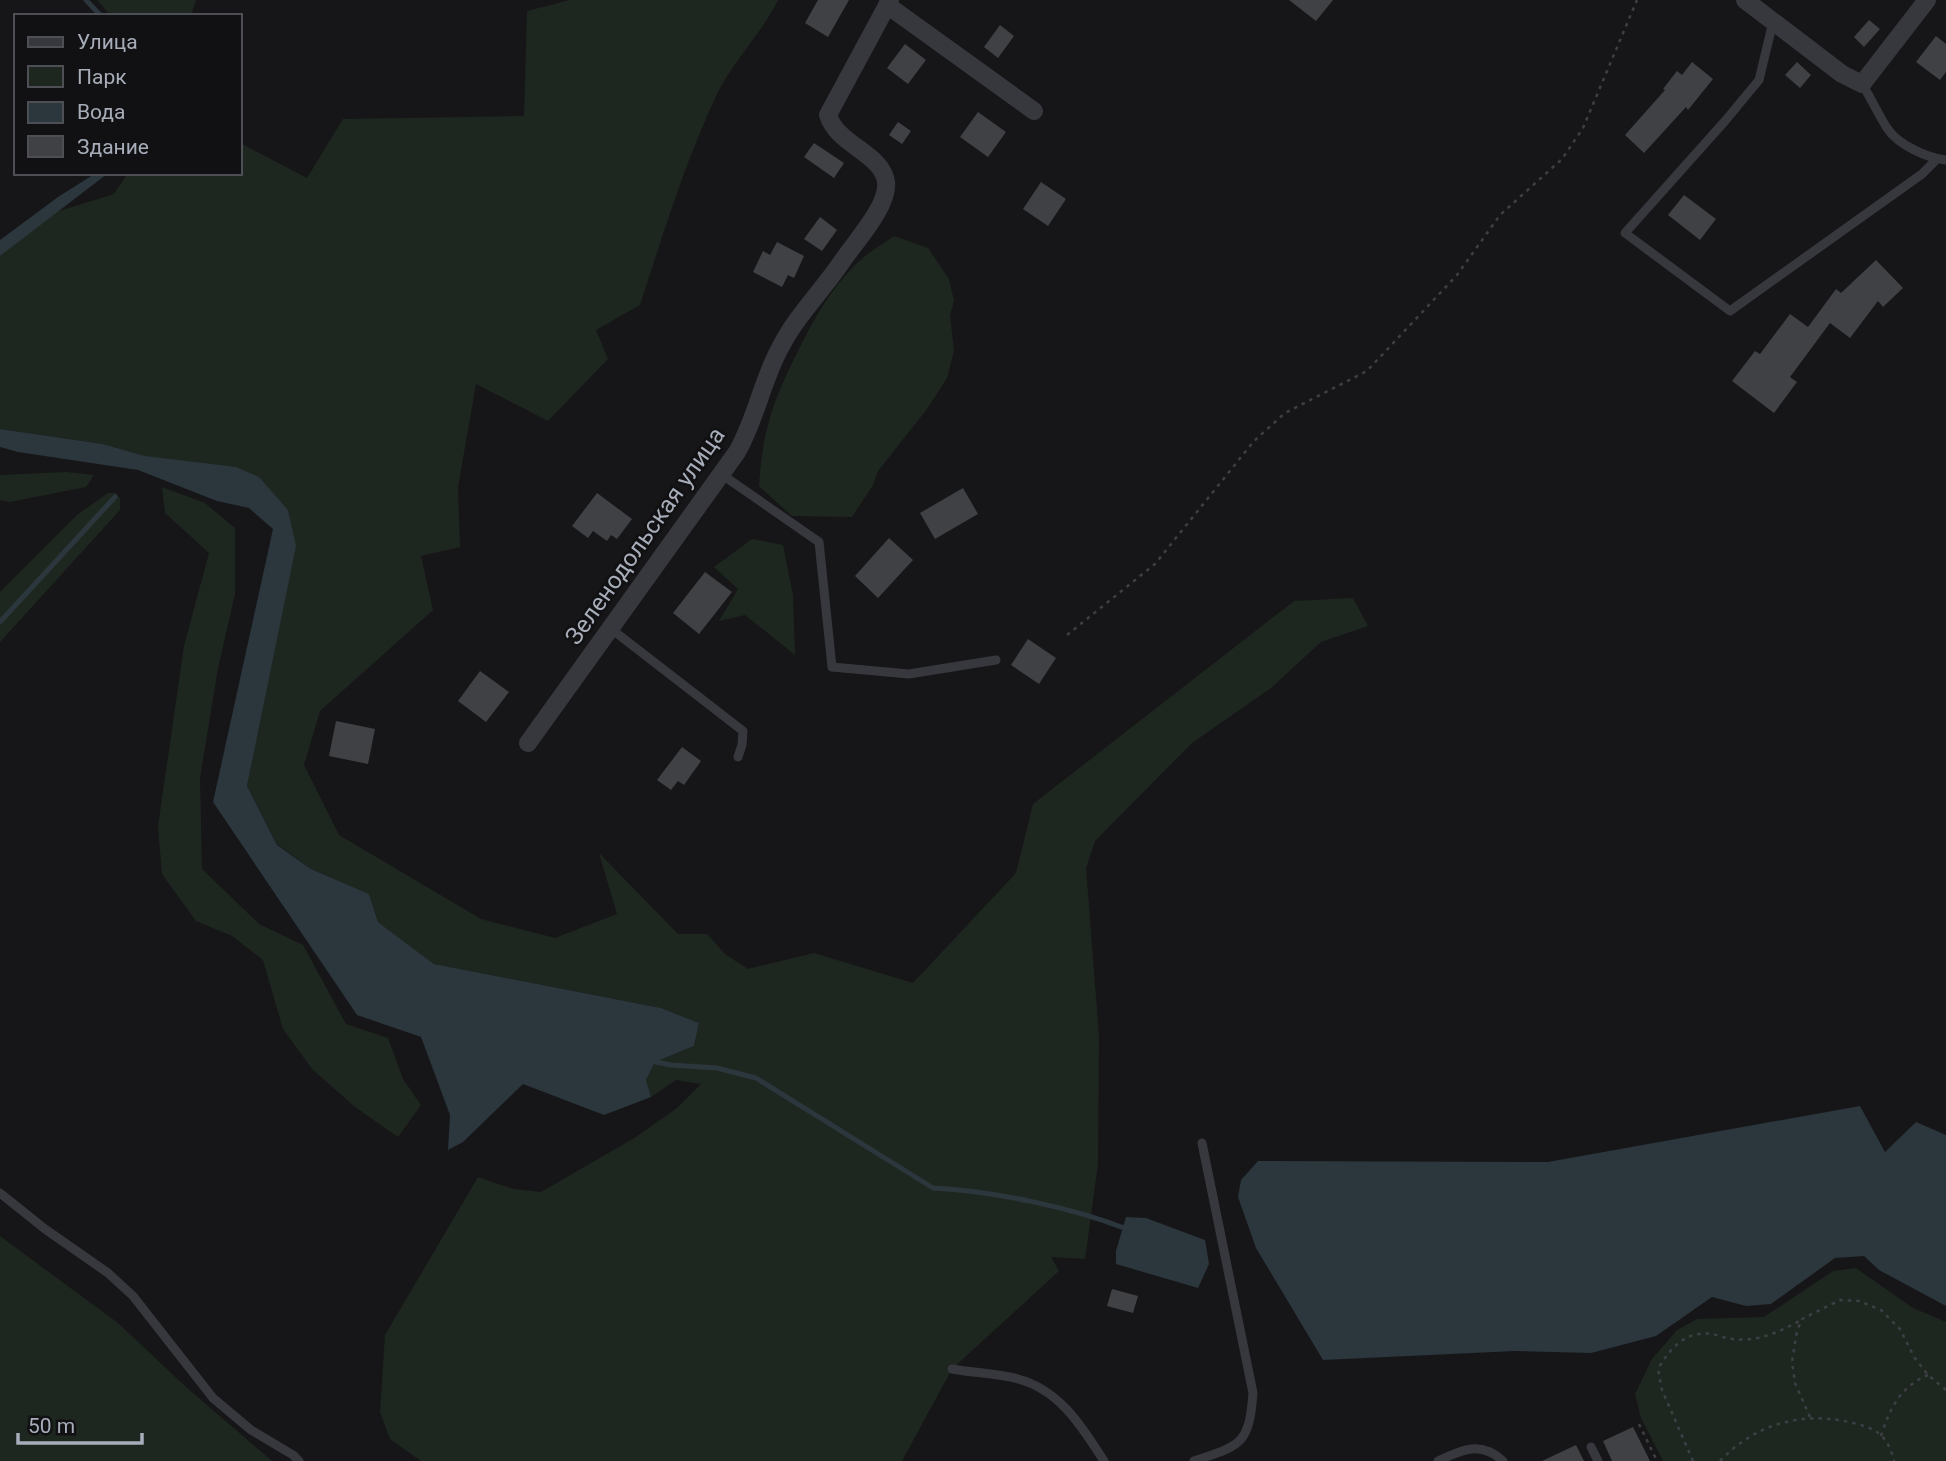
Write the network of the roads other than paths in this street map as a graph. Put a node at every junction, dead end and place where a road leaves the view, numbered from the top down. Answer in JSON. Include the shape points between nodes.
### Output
{"nodes":[{"id":1,"x":1745,"y":0,"type":"edge"},
{"id":2,"x":1927,"y":0,"type":"edge"},
{"id":3,"x":889,"y":2,"type":"edge"},
{"id":4,"x":1773,"y":22,"type":"junction"},
{"id":5,"x":1862,"y":84,"type":"junction"},
{"id":6,"x":1034,"y":111,"type":"dead end"},
{"id":7,"x":1942,"y":160,"type":"edge"},
{"id":8,"x":721,"y":474,"type":"junction"},
{"id":9,"x":610,"y":628,"type":"junction"},
{"id":10,"x":996,"y":660,"type":"dead end"},
{"id":11,"x":527,"y":743,"type":"dead end"},
{"id":12,"x":738,"y":757,"type":"dead end"},
{"id":13,"x":1202,"y":1143,"type":"dead end"},
{"id":14,"x":0,"y":1192,"type":"edge"},
{"id":15,"x":952,"y":1369,"type":"dead end"},
{"id":16,"x":1591,"y":1447,"type":"dead end"},
{"id":17,"x":299,"y":1461,"type":"edge"},
{"id":18,"x":1104,"y":1461,"type":"edge"},
{"id":19,"x":1194,"y":1461,"type":"edge"},
{"id":20,"x":1438,"y":1461,"type":"edge"},
{"id":21,"x":1503,"y":1461,"type":"edge"},
{"id":22,"x":1598,"y":1461,"type":"edge"}],
"edges":[{"from":1,"to":4,"type":"street"},
{"from":2,"to":5,"type":"street"},
{"from":3,"to":6,"type":"street"},
{"from":3,"to":8,"type":"street","name":"Зеленодольская улица","via":[[828,115],[832,128],[877,164],[886,179],[886,194],[780,347],[748,433]]},
{"from":4,"to":5,"type":"street"},
{"from":4,"to":7,"type":"lane","via":[[1759,80],[1625,233],[1730,311]]},
{"from":5,"to":7,"type":"lane","via":[[1889,131],[1908,146]]},
{"from":8,"to":9,"type":"street","name":"Зеленодольская улица"},
{"from":8,"to":10,"type":"lane","via":[[819,542],[832,667],[909,674]]},
{"from":9,"to":11,"type":"street","name":"Зеленодольская улица"},
{"from":9,"to":12,"type":"lane","via":[[743,732]]},
{"from":13,"to":19,"type":"lane","via":[[1253,1393],[1251,1423],[1244,1437],[1226,1450]]},
{"from":14,"to":17,"type":"lane","via":[[108,1273],[133,1297],[213,1398]]},
{"from":15,"to":18,"type":"lane","via":[[1018,1379],[1048,1392],[1074,1415]]},
{"from":16,"to":22,"type":"lane"},
{"from":20,"to":21,"type":"lane","via":[[1478,1447]]}]}
